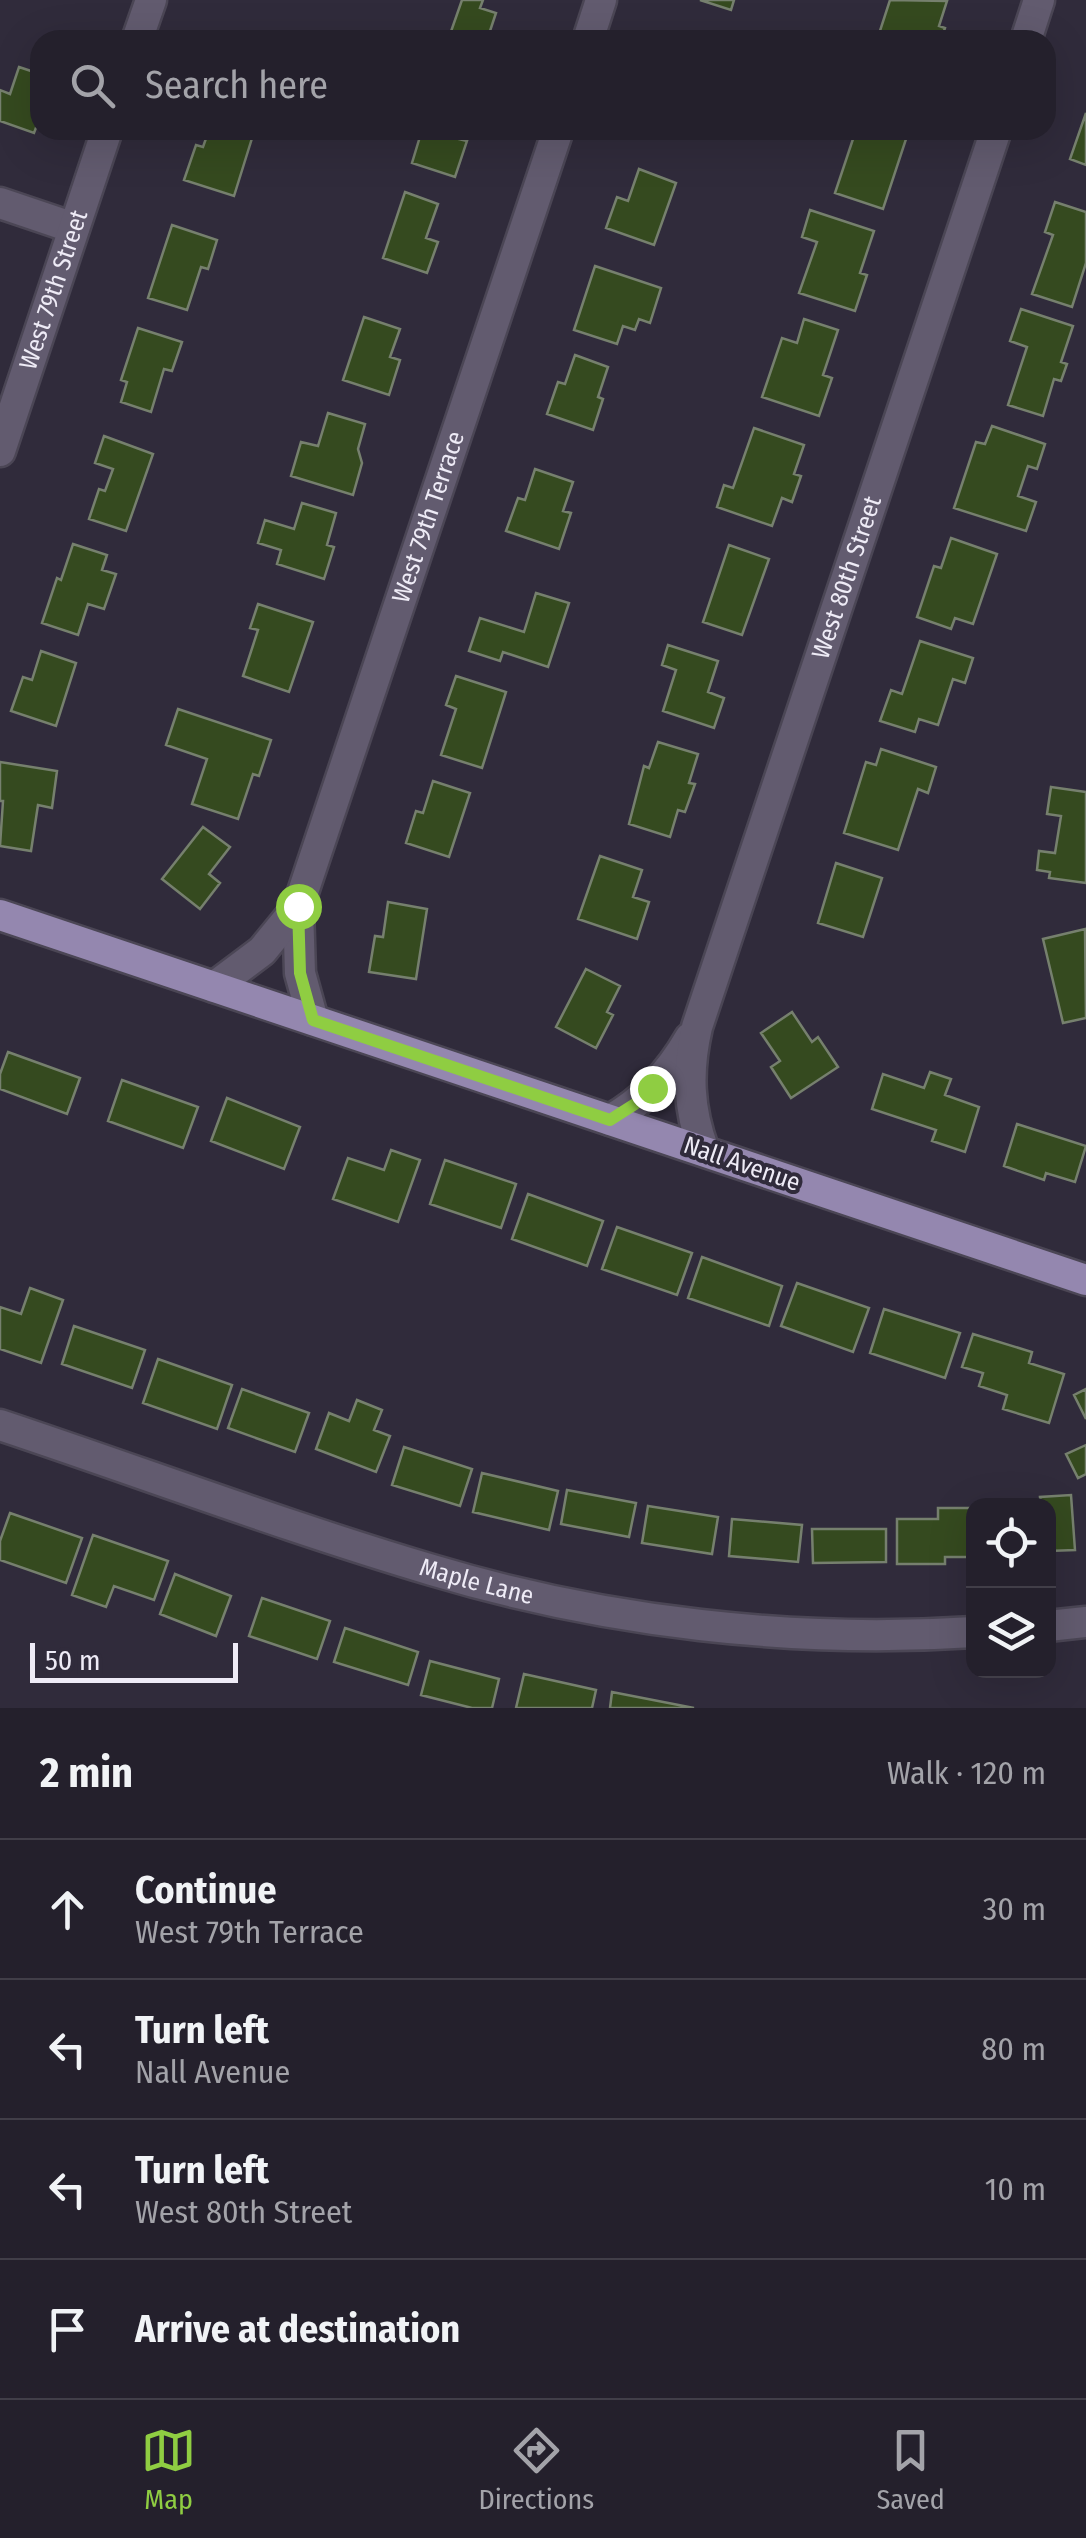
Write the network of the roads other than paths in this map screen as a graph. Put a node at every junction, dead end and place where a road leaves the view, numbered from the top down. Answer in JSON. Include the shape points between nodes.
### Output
{"nodes":[{"id":1,"x":151,"y":0,"type":"edge"},
{"id":2,"x":601,"y":0,"type":"edge"},
{"id":3,"x":1040,"y":0,"type":"edge"},
{"id":4,"x":140,"y":30,"type":"edge"},
{"id":5,"x":591,"y":30,"type":"edge"},
{"id":6,"x":1030,"y":30,"type":"edge"},
{"id":7,"x":104,"y":140,"type":"edge"},
{"id":8,"x":555,"y":140,"type":"edge"},
{"id":9,"x":993,"y":140,"type":"edge"},
{"id":10,"x":0,"y":203,"type":"edge"},
{"id":11,"x":74,"y":228,"type":"junction"},
{"id":12,"x":0,"y":451,"type":"edge"},
{"id":13,"x":298,"y":906,"type":"junction"},
{"id":14,"x":0,"y":915,"type":"edge"},
{"id":15,"x":214,"y":987,"type":"junction"},
{"id":16,"x":313,"y":1020,"type":"junction"},
{"id":17,"x":696,"y":1026,"type":"junction"},
{"id":18,"x":610,"y":1120,"type":"junction"},
{"id":19,"x":704,"y":1151,"type":"junction"},
{"id":20,"x":1086,"y":1280,"type":"edge"},
{"id":21,"x":0,"y":1425,"type":"edge"},
{"id":22,"x":1086,"y":1622,"type":"edge"},
{"id":23,"x":1056,"y":1625,"type":"edge"},
{"id":24,"x":966,"y":1632,"type":"edge"}],
"edges":[{"from":1,"to":4,"type":"street"},
{"from":2,"to":5,"type":"street"},
{"from":3,"to":6,"type":"street"},
{"from":7,"to":11,"type":"street","name":"West 79th Street"},
{"from":8,"to":13,"type":"street","name":"West 79th Terrace"},
{"from":9,"to":17,"type":"street","name":"West 80th Street"},
{"from":10,"to":11,"type":"street"},
{"from":11,"to":12,"type":"street","name":"West 79th Street"},
{"from":13,"to":15,"type":"street","name":"West 79th Terrace","via":[[262,951]]},
{"from":13,"to":16,"type":"street","name":"West 79th Terrace","via":[[300,973]]},
{"from":14,"to":15,"type":"main road","name":"Nall Avenue"},
{"from":15,"to":16,"type":"main road","name":"Nall Avenue"},
{"from":16,"to":18,"type":"main road","name":"Nall Avenue"},
{"from":17,"to":18,"type":"street","name":"West 80th Street","via":[[652,1088]]},
{"from":17,"to":19,"type":"street","name":"West 80th Street","via":[[689,1095]]},
{"from":18,"to":19,"type":"main road","name":"Nall Avenue"},
{"from":19,"to":20,"type":"main road","name":"Nall Avenue"},
{"from":21,"to":24,"type":"street","name":"Maple Lane","via":[[433,1571],[549,1599],[695,1624],[820,1633]]},
{"from":22,"to":23,"type":"street"}]}
